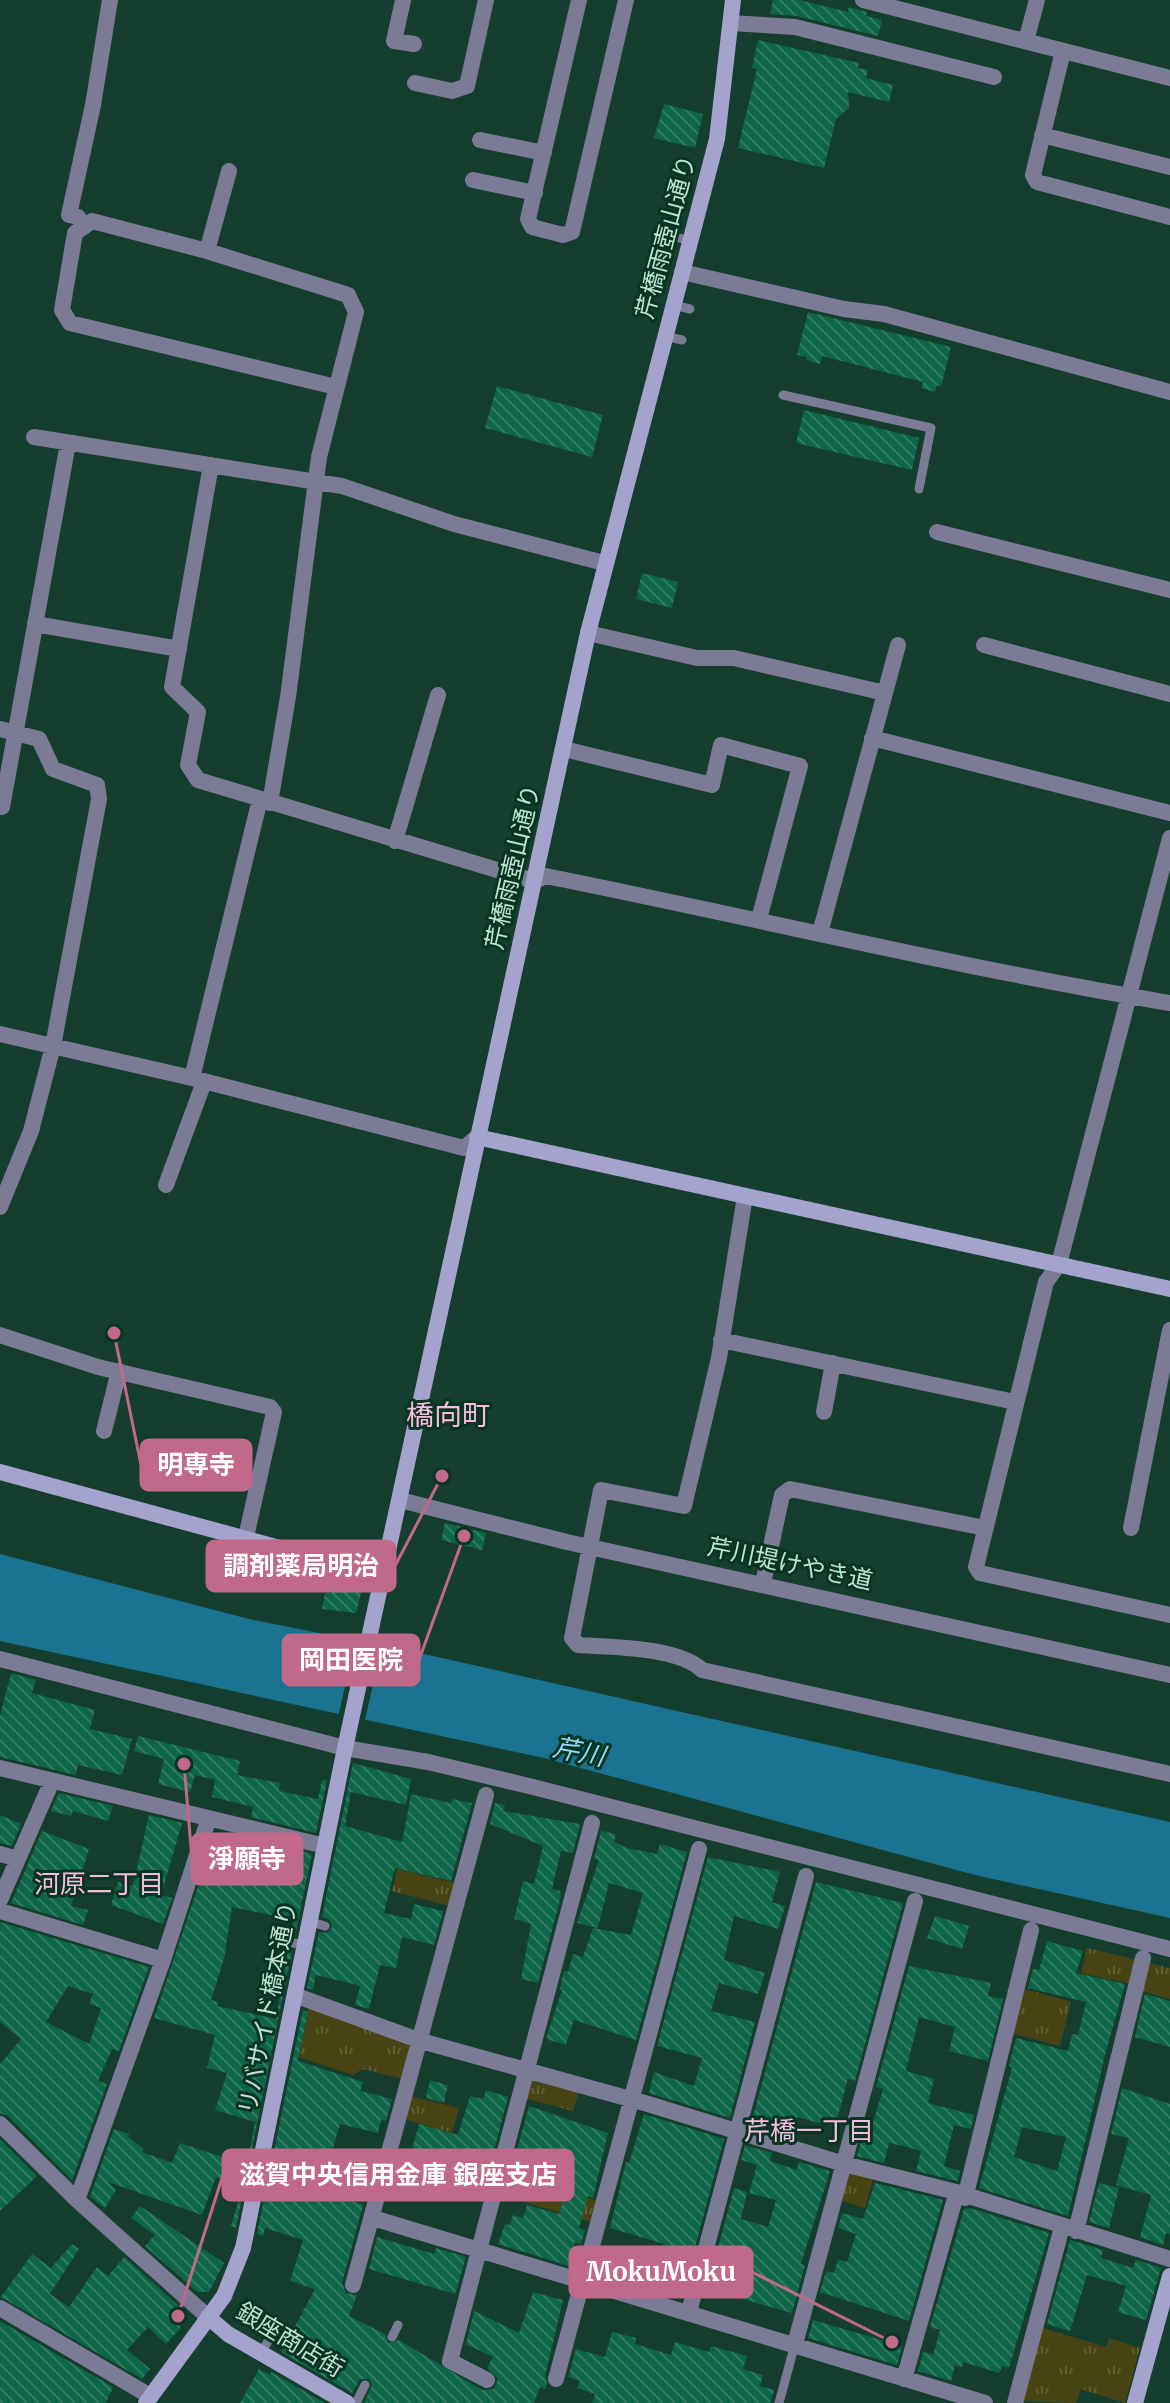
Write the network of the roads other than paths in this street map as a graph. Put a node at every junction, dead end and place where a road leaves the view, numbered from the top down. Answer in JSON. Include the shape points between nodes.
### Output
{"nodes":[{"id":1,"x":110,"y":0,"type":"edge"},
{"id":2,"x":403,"y":0,"type":"edge"},
{"id":3,"x":486,"y":0,"type":"edge"},
{"id":4,"x":579,"y":0,"type":"edge"},
{"id":5,"x":626,"y":0,"type":"edge"},
{"id":6,"x":733,"y":0,"type":"edge"},
{"id":7,"x":863,"y":0,"type":"edge"},
{"id":8,"x":1037,"y":0,"type":"edge"},
{"id":9,"x":731,"y":23,"type":"junction"},
{"id":10,"x":1026,"y":41,"type":"junction"},
{"id":11,"x":414,"y":44,"type":"dead end"},
{"id":12,"x":1063,"y":51,"type":"junction"},
{"id":13,"x":994,"y":77,"type":"dead end"},
{"id":14,"x":1170,"y":78,"type":"edge"},
{"id":15,"x":415,"y":83,"type":"dead end"},
{"id":16,"x":1042,"y":135,"type":"junction"},
{"id":17,"x":480,"y":140,"type":"dead end"},
{"id":18,"x":544,"y":153,"type":"junction"},
{"id":19,"x":1170,"y":167,"type":"edge"},
{"id":20,"x":229,"y":171,"type":"dead end"},
{"id":21,"x":473,"y":180,"type":"dead end"},
{"id":22,"x":535,"y":193,"type":"junction"},
{"id":23,"x":1170,"y":217,"type":"edge"},
{"id":24,"x":84,"y":227,"type":"junction"},
{"id":25,"x":207,"y":251,"type":"junction"},
{"id":26,"x":682,"y":272,"type":"junction"},
{"id":27,"x":673,"y":305,"type":"junction"},
{"id":28,"x":690,"y":309,"type":"dead end"},
{"id":29,"x":664,"y":336,"type":"junction"},
{"id":30,"x":682,"y":340,"type":"dead end"},
{"id":31,"x":336,"y":387,"type":"junction"},
{"id":32,"x":1170,"y":392,"type":"edge"},
{"id":33,"x":783,"y":395,"type":"dead end"},
{"id":34,"x":34,"y":437,"type":"dead end"},
{"id":35,"x":74,"y":443,"type":"junction"},
{"id":36,"x":211,"y":465,"type":"junction"},
{"id":37,"x":316,"y":482,"type":"junction"},
{"id":38,"x":919,"y":489,"type":"dead end"},
{"id":39,"x":937,"y":532,"type":"dead end"},
{"id":40,"x":604,"y":563,"type":"junction"},
{"id":41,"x":1170,"y":590,"type":"edge"},
{"id":42,"x":35,"y":624,"type":"junction"},
{"id":43,"x":588,"y":633,"type":"junction"},
{"id":44,"x":898,"y":645,"type":"dead end"},
{"id":45,"x":984,"y":645,"type":"dead end"},
{"id":46,"x":179,"y":649,"type":"junction"},
{"id":47,"x":885,"y":693,"type":"junction"},
{"id":48,"x":1170,"y":694,"type":"edge"},
{"id":49,"x":438,"y":695,"type":"dead end"},
{"id":50,"x":8,"y":731,"type":"edge"},
{"id":51,"x":872,"y":738,"type":"junction"},
{"id":52,"x":564,"y":749,"type":"junction"},
{"id":53,"x":265,"y":801,"type":"junction"},
{"id":54,"x":6,"y":807,"type":"edge"},
{"id":55,"x":1170,"y":813,"type":"edge"},
{"id":56,"x":1170,"y":838,"type":"edge"},
{"id":57,"x":395,"y":841,"type":"junction"},
{"id":58,"x":534,"y":881,"type":"junction"},
{"id":59,"x":759,"y":919,"type":"junction"},
{"id":60,"x":820,"y":933,"type":"junction"},
{"id":61,"x":1130,"y":996,"type":"junction"},
{"id":62,"x":1170,"y":1003,"type":"edge"},
{"id":63,"x":0,"y":1034,"type":"edge"},
{"id":64,"x":53,"y":1046,"type":"junction"},
{"id":65,"x":198,"y":1080,"type":"junction"},
{"id":66,"x":477,"y":1137,"type":"junction"},
{"id":67,"x":166,"y":1185,"type":"dead end"},
{"id":68,"x":745,"y":1196,"type":"junction"},
{"id":69,"x":0,"y":1207,"type":"edge"},
{"id":70,"x":1059,"y":1264,"type":"junction"},
{"id":71,"x":1170,"y":1289,"type":"edge"},
{"id":72,"x":1170,"y":1330,"type":"edge"},
{"id":73,"x":0,"y":1335,"type":"edge"},
{"id":74,"x":721,"y":1340,"type":"junction"},
{"id":75,"x":833,"y":1363,"type":"junction"},
{"id":76,"x":119,"y":1371,"type":"junction"},
{"id":77,"x":1015,"y":1402,"type":"junction"},
{"id":78,"x":824,"y":1412,"type":"dead end"},
{"id":79,"x":104,"y":1431,"type":"dead end"},
{"id":80,"x":0,"y":1472,"type":"edge"},
{"id":81,"x":400,"y":1500,"type":"junction"},
{"id":82,"x":985,"y":1528,"type":"junction"},
{"id":83,"x":1131,"y":1528,"type":"dead end"},
{"id":84,"x":246,"y":1537,"type":"junction"},
{"id":85,"x":590,"y":1547,"type":"junction"},
{"id":86,"x":383,"y":1576,"type":"junction"},
{"id":87,"x":763,"y":1583,"type":"junction"},
{"id":88,"x":1170,"y":1615,"type":"edge"},
{"id":89,"x":0,"y":1659,"type":"edge"},
{"id":90,"x":1170,"y":1675,"type":"edge"},
{"id":91,"x":347,"y":1740,"type":"junction"},
{"id":92,"x":0,"y":1768,"type":"edge"},
{"id":93,"x":1170,"y":1774,"type":"edge"},
{"id":94,"x":52,"y":1781,"type":"junction"},
{"id":95,"x":486,"y":1795,"type":"dead end"},
{"id":96,"x":208,"y":1821,"type":"junction"},
{"id":97,"x":592,"y":1823,"type":"dead end"},
{"id":98,"x":325,"y":1846,"type":"junction"},
{"id":99,"x":699,"y":1849,"type":"dead end"},
{"id":100,"x":0,"y":1854,"type":"edge"},
{"id":101,"x":18,"y":1859,"type":"junction"},
{"id":102,"x":806,"y":1876,"type":"dead end"},
{"id":103,"x":0,"y":1900,"type":"edge"},
{"id":104,"x":915,"y":1901,"type":"dead end"},
{"id":105,"x":0,"y":1911,"type":"edge"},
{"id":106,"x":1031,"y":1930,"type":"dead end"},
{"id":107,"x":272,"y":1938,"type":"dead end"},
{"id":108,"x":306,"y":1946,"type":"junction"},
{"id":109,"x":1170,"y":1949,"type":"edge"},
{"id":110,"x":1143,"y":1958,"type":"dead end"},
{"id":111,"x":163,"y":1960,"type":"junction"},
{"id":112,"x":297,"y":1996,"type":"junction"},
{"id":113,"x":423,"y":2040,"type":"junction"},
{"id":114,"x":535,"y":2070,"type":"junction"},
{"id":115,"x":633,"y":2099,"type":"junction"},
{"id":116,"x":0,"y":2124,"type":"edge"},
{"id":117,"x":738,"y":2131,"type":"junction"},
{"id":118,"x":262,"y":2160,"type":"junction"},
{"id":119,"x":844,"y":2164,"type":"junction"},
{"id":120,"x":328,"y":2181,"type":"dead end"},
{"id":121,"x":960,"y":2196,"type":"junction"},
{"id":122,"x":71,"y":2198,"type":"junction"},
{"id":123,"x":373,"y":2218,"type":"junction"},
{"id":124,"x":1069,"y":2229,"type":"junction"},
{"id":125,"x":479,"y":2250,"type":"junction"},
{"id":126,"x":1170,"y":2259,"type":"edge"},
{"id":127,"x":1170,"y":2276,"type":"edge"},
{"id":128,"x":584,"y":2280,"type":"junction"},
{"id":129,"x":353,"y":2285,"type":"dead end"},
{"id":130,"x":0,"y":2308,"type":"edge"},
{"id":131,"x":689,"y":2312,"type":"junction"},
{"id":132,"x":208,"y":2317,"type":"junction"},
{"id":133,"x":398,"y":2325,"type":"dead end"},
{"id":134,"x":271,"y":2336,"type":"dead end"},
{"id":135,"x":392,"y":2337,"type":"dead end"},
{"id":136,"x":795,"y":2344,"type":"junction"},
{"id":137,"x":261,"y":2353,"type":"junction"},
{"id":138,"x":556,"y":2379,"type":"dead end"},
{"id":139,"x":904,"y":2379,"type":"junction"},
{"id":140,"x":487,"y":2380,"type":"dead end"},
{"id":141,"x":365,"y":2385,"type":"dead end"},
{"id":142,"x":153,"y":2400,"type":"edge"},
{"id":143,"x":347,"y":2403,"type":"edge"},
{"id":144,"x":356,"y":2403,"type":"edge"},
{"id":145,"x":779,"y":2403,"type":"edge"},
{"id":146,"x":985,"y":2403,"type":"edge"},
{"id":147,"x":1015,"y":2403,"type":"edge"},
{"id":148,"x":1135,"y":2403,"type":"edge"}],
"edges":[{"from":1,"to":24,"type":"street","via":[[69,215],[78,217]]},
{"from":2,"to":11,"type":"street","via":[[394,41]]},
{"from":3,"to":15,"type":"street","via":[[467,86],[452,91]]},
{"from":4,"to":18,"type":"street"},
{"from":5,"to":22,"type":"street","via":[[572,232],[563,235],[532,227],[528,219]]},
{"from":6,"to":9,"type":"main road","name":"芹橋雨壺山通り"},
{"from":7,"to":10,"type":"street"},
{"from":8,"to":10,"type":"street"},
{"from":9,"to":13,"type":"street","via":[[795,27]]},
{"from":9,"to":26,"type":"main road","name":"芹橋雨壺山通り","via":[[717,139],[683,239]]},
{"from":10,"to":12,"type":"street"},
{"from":12,"to":14,"type":"street"},
{"from":12,"to":16,"type":"street"},
{"from":16,"to":19,"type":"street"},
{"from":16,"to":23,"type":"street","via":[[1033,175],[1037,182]]},
{"from":17,"to":18,"type":"street"},
{"from":18,"to":22,"type":"street"},
{"from":20,"to":25,"type":"street"},
{"from":21,"to":22,"type":"street"},
{"from":24,"to":25,"type":"street","via":[[92,221]]},
{"from":24,"to":31,"type":"street","via":[[75,233],[62,310],[70,323]]},
{"from":25,"to":31,"type":"street","via":[[348,295],[356,312]]},
{"from":26,"to":27,"type":"main road","name":"芹橋雨壺山通り"},
{"from":26,"to":32,"type":"street","via":[[884,314]]},
{"from":27,"to":28,"type":"lane"},
{"from":27,"to":29,"type":"main road","name":"芹橋雨壺山通り"},
{"from":29,"to":30,"type":"lane"},
{"from":29,"to":40,"type":"main road","name":"芹橋雨壺山通り","via":[[662,366]]},
{"from":31,"to":37,"type":"street"},
{"from":33,"to":38,"type":"lane","via":[[931,428]]},
{"from":34,"to":35,"type":"street"},
{"from":35,"to":36,"type":"street"},
{"from":35,"to":42,"type":"street","via":[[67,449]]},
{"from":36,"to":37,"type":"street"},
{"from":36,"to":46,"type":"street"},
{"from":37,"to":40,"type":"street"},
{"from":37,"to":53,"type":"street","via":[[288,697]]},
{"from":39,"to":41,"type":"street"},
{"from":40,"to":43,"type":"main road","name":"芹橋雨壺山通り"},
{"from":42,"to":46,"type":"street"},
{"from":42,"to":50,"type":"street"},
{"from":43,"to":47,"type":"street","via":[[697,658],[734,658]]},
{"from":43,"to":52,"type":"main road","name":"芹橋雨壺山通り"},
{"from":44,"to":47,"type":"street"},
{"from":45,"to":48,"type":"street"},
{"from":46,"to":53,"type":"street","via":[[172,687],[198,712],[191,772],[198,780]]},
{"from":47,"to":51,"type":"street"},
{"from":49,"to":57,"type":"street"},
{"from":50,"to":54,"type":"street"},
{"from":50,"to":64,"type":"street","via":[[39,739],[53,769],[97,785],[99,799]]},
{"from":51,"to":55,"type":"street"},
{"from":51,"to":60,"type":"street"},
{"from":52,"to":58,"type":"main road","name":"芹橋雨壺山通り"},
{"from":52,"to":59,"type":"street","via":[[712,785],[721,745],[800,766]]},
{"from":53,"to":57,"type":"street"},
{"from":53,"to":65,"type":"street"},
{"from":56,"to":61,"type":"street"},
{"from":57,"to":58,"type":"street"},
{"from":58,"to":59,"type":"street","via":[[546,876]]},
{"from":58,"to":66,"type":"main road","name":"芹橋雨壺山通り"},
{"from":59,"to":60,"type":"street"},
{"from":60,"to":61,"type":"street"},
{"from":61,"to":62,"type":"street"},
{"from":61,"to":70,"type":"street"},
{"from":63,"to":64,"type":"street"},
{"from":64,"to":65,"type":"street"},
{"from":64,"to":69,"type":"street","via":[[31,1131]]},
{"from":65,"to":66,"type":"street","via":[[464,1148]]},
{"from":65,"to":67,"type":"street"},
{"from":66,"to":68,"type":"main road"},
{"from":66,"to":81,"type":"main road","name":"芹橋雨壺山通り"},
{"from":68,"to":70,"type":"main road"},
{"from":68,"to":74,"type":"street"},
{"from":70,"to":71,"type":"main road"},
{"from":70,"to":77,"type":"street","via":[[1046,1282]]},
{"from":72,"to":83,"type":"street"},
{"from":73,"to":76,"type":"street"},
{"from":74,"to":75,"type":"street"},
{"from":74,"to":85,"type":"street","via":[[684,1506],[601,1490]]},
{"from":75,"to":77,"type":"street"},
{"from":75,"to":78,"type":"street"},
{"from":76,"to":79,"type":"street"},
{"from":76,"to":84,"type":"street","via":[[274,1412]]},
{"from":77,"to":82,"type":"street"},
{"from":80,"to":84,"type":"main road"},
{"from":81,"to":85,"type":"street","name":"芹川堤けやき道"},
{"from":81,"to":86,"type":"main road","name":"芹橋雨壺山通り"},
{"from":82,"to":87,"type":"street","via":[[790,1489],[782,1495]]},
{"from":82,"to":88,"type":"street","via":[[976,1567],[980,1573]]},
{"from":84,"to":86,"type":"main road"},
{"from":85,"to":87,"type":"street","name":"芹川堤けやき道"},
{"from":85,"to":93,"type":"street","via":[[572,1638],[578,1645],[661,1654],[693,1661],[702,1670]]},
{"from":86,"to":91,"type":"main road","name":"芹橋雨壺山通り"},
{"from":87,"to":90,"type":"street","name":"芹川堤けやき道"},
{"from":89,"to":91,"type":"street"},
{"from":91,"to":98,"type":"main road","name":"リバサイド橋本通り"},
{"from":91,"to":109,"type":"street"},
{"from":92,"to":94,"type":"street"},
{"from":94,"to":96,"type":"street"},
{"from":94,"to":101,"type":"street"},
{"from":95,"to":113,"type":"street"},
{"from":96,"to":98,"type":"street"},
{"from":96,"to":111,"type":"street"},
{"from":97,"to":114,"type":"street"},
{"from":98,"to":108,"type":"main road","name":"リバサイド橋本通り","via":[[318,1924]]},
{"from":99,"to":115,"type":"street"},
{"from":100,"to":101,"type":"street"},
{"from":101,"to":103,"type":"street"},
{"from":102,"to":117,"type":"street"},
{"from":104,"to":119,"type":"street"},
{"from":105,"to":111,"type":"street"},
{"from":106,"to":121,"type":"street"},
{"from":107,"to":108,"type":"lane"},
{"from":108,"to":112,"type":"main road","name":"リバサイド橋本通り"},
{"from":110,"to":124,"type":"street","via":[[1120,2059]]},
{"from":111,"to":122,"type":"street"},
{"from":112,"to":113,"type":"street"},
{"from":112,"to":118,"type":"main road","name":"リバサイド橋本通り"},
{"from":113,"to":114,"type":"street"},
{"from":113,"to":123,"type":"street"},
{"from":114,"to":115,"type":"street"},
{"from":114,"to":125,"type":"street"},
{"from":115,"to":117,"type":"street"},
{"from":115,"to":128,"type":"street"},
{"from":116,"to":122,"type":"street"},
{"from":117,"to":119,"type":"street"},
{"from":117,"to":131,"type":"street"},
{"from":118,"to":120,"type":"lane"},
{"from":118,"to":132,"type":"main road","name":"リバサイド橋本通り","via":[[243,2248],[224,2296]]},
{"from":119,"to":121,"type":"street"},
{"from":119,"to":136,"type":"street"},
{"from":121,"to":124,"type":"street"},
{"from":121,"to":139,"type":"street"},
{"from":122,"to":132,"type":"street"},
{"from":123,"to":125,"type":"street"},
{"from":123,"to":129,"type":"street"},
{"from":124,"to":126,"type":"street"},
{"from":124,"to":147,"type":"street"},
{"from":125,"to":128,"type":"street"},
{"from":125,"to":140,"type":"street","via":[[450,2361]]},
{"from":127,"to":148,"type":"main road","via":[[1151,2329]]},
{"from":128,"to":131,"type":"street"},
{"from":128,"to":138,"type":"street"},
{"from":130,"to":142,"type":"street"},
{"from":131,"to":136,"type":"street"},
{"from":132,"to":137,"type":"main road","name":"銀座商店街"},
{"from":132,"to":142,"type":"main road","name":"リバサイド橋本通り","via":[[185,2359]]},
{"from":133,"to":135,"type":"lane"},
{"from":134,"to":137,"type":"lane"},
{"from":136,"to":139,"type":"street"},
{"from":136,"to":145,"type":"lane"},
{"from":137,"to":143,"type":"main road","name":"銀座商店街"},
{"from":139,"to":146,"type":"street"},
{"from":141,"to":144,"type":"lane"}]}
